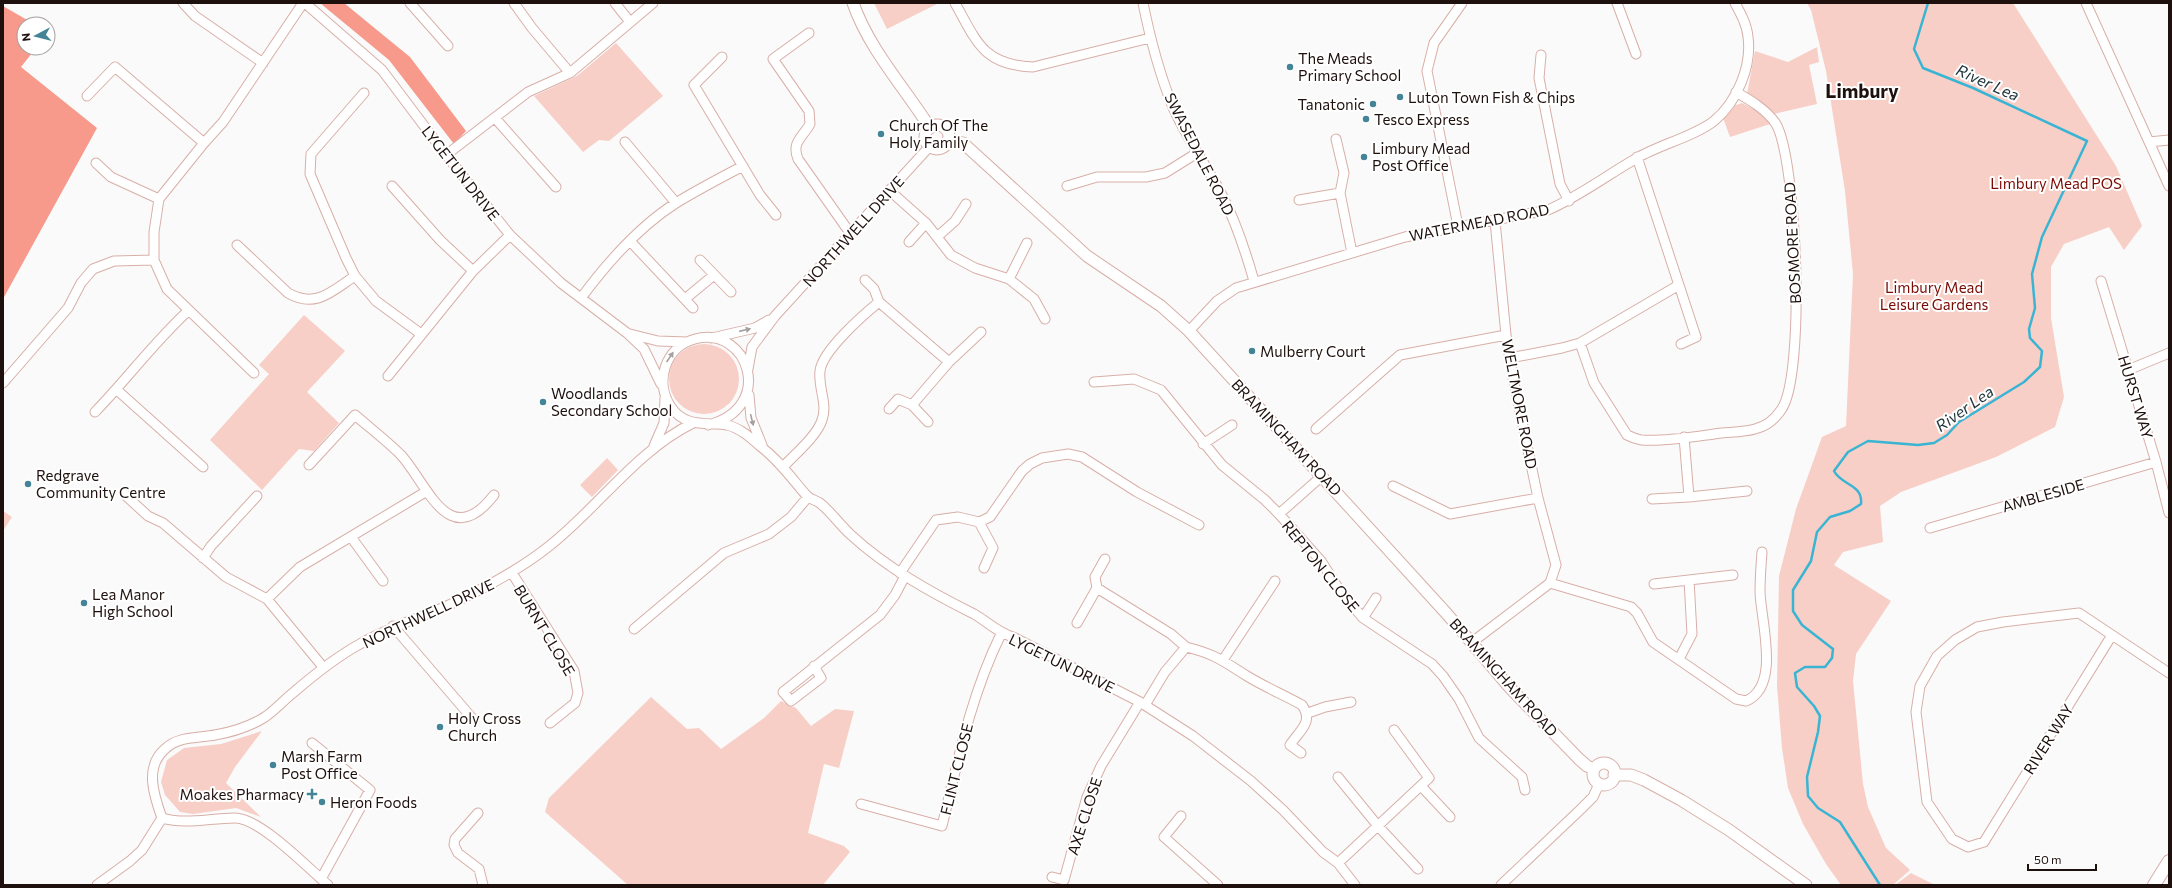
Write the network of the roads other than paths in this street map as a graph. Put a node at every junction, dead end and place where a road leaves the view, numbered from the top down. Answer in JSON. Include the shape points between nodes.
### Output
{"nodes":[{"id":1,"x":183,"y":3,"type":"edge"},
{"id":2,"x":304,"y":3,"type":"edge"},
{"id":3,"x":409,"y":3,"type":"edge"},
{"id":4,"x":514,"y":3,"type":"edge"},
{"id":5,"x":615,"y":3,"type":"edge"},
{"id":6,"x":653,"y":3,"type":"edge"},
{"id":7,"x":853,"y":3,"type":"edge"},
{"id":8,"x":955,"y":3,"type":"edge"},
{"id":9,"x":1142,"y":3,"type":"edge"},
{"id":10,"x":1462,"y":3,"type":"edge"},
{"id":11,"x":1617,"y":3,"type":"edge"},
{"id":12,"x":1735,"y":3,"type":"edge"},
{"id":13,"x":2086,"y":3,"type":"edge"},
{"id":14,"x":630,"y":22,"type":"junction"},
{"id":15,"x":809,"y":33,"type":"dead end"},
{"id":16,"x":1150,"y":38,"type":"junction"},
{"id":17,"x":448,"y":46,"type":"dead end"},
{"id":18,"x":1636,"y":54,"type":"dead end"},
{"id":19,"x":1541,"y":55,"type":"dead end"},
{"id":20,"x":722,"y":57,"type":"dead end"},
{"id":21,"x":263,"y":63,"type":"junction"},
{"id":22,"x":570,"y":73,"type":"junction"},
{"id":23,"x":364,"y":92,"type":"dead end"},
{"id":24,"x":1736,"y":92,"type":"junction"},
{"id":25,"x":87,"y":96,"type":"dead end"},
{"id":26,"x":495,"y":118,"type":"junction"},
{"id":27,"x":930,"y":128,"type":"junction"},
{"id":28,"x":1336,"y":139,"type":"dead end"},
{"id":29,"x":948,"y":140,"type":"junction"},
{"id":30,"x":2169,"y":140,"type":"edge"},
{"id":31,"x":624,"y":142,"type":"dead end"},
{"id":32,"x":2149,"y":142,"type":"junction"},
{"id":33,"x":204,"y":143,"type":"junction"},
{"id":34,"x":930,"y":146,"type":"junction"},
{"id":35,"x":1197,"y":153,"type":"junction"},
{"id":36,"x":446,"y":155,"type":"junction"},
{"id":37,"x":1637,"y":157,"type":"junction"},
{"id":38,"x":96,"y":163,"type":"dead end"},
{"id":39,"x":743,"y":166,"type":"junction"},
{"id":40,"x":392,"y":186,"type":"dead end"},
{"id":41,"x":1067,"y":186,"type":"dead end"},
{"id":42,"x":2169,"y":186,"type":"edge"},
{"id":43,"x":556,"y":187,"type":"dead end"},
{"id":44,"x":889,"y":190,"type":"junction"},
{"id":45,"x":1340,"y":193,"type":"junction"},
{"id":46,"x":160,"y":199,"type":"junction"},
{"id":47,"x":1299,"y":200,"type":"dead end"},
{"id":48,"x":1569,"y":201,"type":"junction"},
{"id":49,"x":676,"y":203,"type":"junction"},
{"id":50,"x":966,"y":204,"type":"dead end"},
{"id":51,"x":776,"y":215,"type":"dead end"},
{"id":52,"x":1495,"y":221,"type":"junction"},
{"id":53,"x":926,"y":223,"type":"junction"},
{"id":54,"x":1458,"y":226,"type":"junction"},
{"id":55,"x":850,"y":233,"type":"junction"},
{"id":56,"x":510,"y":235,"type":"junction"},
{"id":57,"x":937,"y":236,"type":"junction"},
{"id":58,"x":630,"y":241,"type":"junction"},
{"id":59,"x":909,"y":242,"type":"dead end"},
{"id":60,"x":1027,"y":244,"type":"dead end"},
{"id":61,"x":237,"y":245,"type":"dead end"},
{"id":62,"x":1352,"y":253,"type":"junction"},
{"id":63,"x":154,"y":260,"type":"junction"},
{"id":64,"x":700,"y":260,"type":"dead end"},
{"id":65,"x":473,"y":271,"type":"junction"},
{"id":66,"x":714,"y":275,"type":"junction"},
{"id":67,"x":355,"y":276,"type":"junction"},
{"id":68,"x":1009,"y":279,"type":"junction"},
{"id":69,"x":865,"y":280,"type":"dead end"},
{"id":70,"x":2101,"y":281,"type":"dead end"},
{"id":71,"x":1254,"y":282,"type":"junction"},
{"id":72,"x":1679,"y":285,"type":"junction"},
{"id":73,"x":731,"y":292,"type":"dead end"},
{"id":74,"x":581,"y":298,"type":"junction"},
{"id":75,"x":686,"y":299,"type":"junction"},
{"id":76,"x":879,"y":302,"type":"junction"},
{"id":77,"x":693,"y":308,"type":"dead end"},
{"id":78,"x":189,"y":310,"type":"junction"},
{"id":79,"x":776,"y":316,"type":"junction"},
{"id":80,"x":1045,"y":319,"type":"dead end"},
{"id":81,"x":1189,"y":331,"type":"junction"},
{"id":82,"x":981,"y":332,"type":"dead end"},
{"id":83,"x":627,"y":333,"type":"junction"},
{"id":84,"x":421,"y":334,"type":"junction"},
{"id":85,"x":1506,"y":335,"type":"junction"},
{"id":86,"x":712,"y":338,"type":"junction"},
{"id":87,"x":687,"y":342,"type":"junction"},
{"id":88,"x":1580,"y":343,"type":"junction"},
{"id":89,"x":1681,"y":344,"type":"dead end"},
{"id":90,"x":2169,"y":353,"type":"edge"},
{"id":91,"x":1510,"y":358,"type":"junction"},
{"id":92,"x":949,"y":362,"type":"junction"},
{"id":93,"x":748,"y":370,"type":"junction"},
{"id":94,"x":2128,"y":370,"type":"junction"},
{"id":95,"x":254,"y":374,"type":"dead end"},
{"id":96,"x":388,"y":376,"type":"dead end"},
{"id":97,"x":1094,"y":382,"type":"dead end"},
{"id":98,"x":3,"y":383,"type":"edge"},
{"id":99,"x":663,"y":387,"type":"junction"},
{"id":100,"x":749,"y":388,"type":"junction"},
{"id":101,"x":117,"y":390,"type":"junction"},
{"id":102,"x":666,"y":398,"type":"junction"},
{"id":103,"x":912,"y":405,"type":"junction"},
{"id":104,"x":889,"y":408,"type":"dead end"},
{"id":105,"x":95,"y":412,"type":"dead end"},
{"id":106,"x":928,"y":422,"type":"dead end"},
{"id":107,"x":693,"y":423,"type":"junction"},
{"id":108,"x":708,"y":425,"type":"junction"},
{"id":109,"x":1232,"y":425,"type":"dead end"},
{"id":110,"x":1316,"y":429,"type":"dead end"},
{"id":111,"x":1684,"y":437,"type":"junction"},
{"id":112,"x":1203,"y":444,"type":"junction"},
{"id":113,"x":764,"y":449,"type":"junction"},
{"id":114,"x":651,"y":451,"type":"junction"},
{"id":115,"x":2156,"y":462,"type":"junction"},
{"id":116,"x":309,"y":465,"type":"dead end"},
{"id":117,"x":203,"y":467,"type":"dead end"},
{"id":118,"x":782,"y":467,"type":"junction"},
{"id":119,"x":1322,"y":476,"type":"junction"},
{"id":120,"x":1393,"y":486,"type":"dead end"},
{"id":121,"x":427,"y":491,"type":"junction"},
{"id":122,"x":1747,"y":491,"type":"dead end"},
{"id":123,"x":124,"y":494,"type":"dead end"},
{"id":124,"x":494,"y":495,"type":"dead end"},
{"id":125,"x":257,"y":496,"type":"dead end"},
{"id":126,"x":808,"y":497,"type":"junction"},
{"id":127,"x":1689,"y":497,"type":"junction"},
{"id":128,"x":1538,"y":498,"type":"junction"},
{"id":129,"x":1652,"y":499,"type":"dead end"},
{"id":130,"x":2169,"y":513,"type":"edge"},
{"id":131,"x":1279,"y":514,"type":"junction"},
{"id":132,"x":979,"y":522,"type":"junction"},
{"id":133,"x":1199,"y":525,"type":"dead end"},
{"id":134,"x":1930,"y":528,"type":"dead end"},
{"id":135,"x":351,"y":537,"type":"junction"},
{"id":136,"x":1762,"y":552,"type":"dead end"},
{"id":137,"x":203,"y":558,"type":"junction"},
{"id":138,"x":1105,"y":559,"type":"dead end"},
{"id":139,"x":984,"y":568,"type":"dead end"},
{"id":140,"x":512,"y":573,"type":"junction"},
{"id":141,"x":903,"y":574,"type":"junction"},
{"id":142,"x":1732,"y":575,"type":"dead end"},
{"id":143,"x":1689,"y":580,"type":"junction"},
{"id":144,"x":1275,"y":581,"type":"dead end"},
{"id":145,"x":383,"y":582,"type":"dead end"},
{"id":146,"x":1550,"y":584,"type":"junction"},
{"id":147,"x":1654,"y":584,"type":"dead end"},
{"id":148,"x":1097,"y":588,"type":"junction"},
{"id":149,"x":1376,"y":598,"type":"dead end"},
{"id":150,"x":267,"y":599,"type":"junction"},
{"id":151,"x":1363,"y":618,"type":"junction"},
{"id":152,"x":1077,"y":623,"type":"dead end"},
{"id":153,"x":393,"y":626,"type":"junction"},
{"id":154,"x":634,"y":629,"type":"dead end"},
{"id":155,"x":1001,"y":634,"type":"junction"},
{"id":156,"x":2112,"y":636,"type":"junction"},
{"id":157,"x":1471,"y":642,"type":"junction"},
{"id":158,"x":1186,"y":647,"type":"junction"},
{"id":159,"x":1678,"y":659,"type":"junction"},
{"id":160,"x":1223,"y":660,"type":"junction"},
{"id":161,"x":814,"y":666,"type":"dead end"},
{"id":162,"x":324,"y":668,"type":"junction"},
{"id":163,"x":2169,"y":673,"type":"edge"},
{"id":164,"x":1351,"y":702,"type":"dead end"},
{"id":165,"x":1142,"y":704,"type":"junction"},
{"id":166,"x":1308,"y":713,"type":"junction"},
{"id":167,"x":472,"y":718,"type":"dead end"},
{"id":168,"x":550,"y":723,"type":"dead end"},
{"id":169,"x":1394,"y":730,"type":"dead end"},
{"id":170,"x":312,"y":743,"type":"dead end"},
{"id":171,"x":1301,"y":753,"type":"dead end"},
{"id":172,"x":1594,"y":769,"type":"junction"},
{"id":173,"x":1614,"y":775,"type":"junction"},
{"id":174,"x":1338,"y":776,"type":"dead end"},
{"id":175,"x":1598,"y":784,"type":"junction"},
{"id":176,"x":1421,"y":786,"type":"junction"},
{"id":177,"x":1525,"y":790,"type":"dead end"},
{"id":178,"x":861,"y":804,"type":"dead end"},
{"id":179,"x":478,"y":813,"type":"dead end"},
{"id":180,"x":1181,"y":816,"type":"dead end"},
{"id":181,"x":1450,"y":817,"type":"dead end"},
{"id":182,"x":162,"y":818,"type":"junction"},
{"id":183,"x":1378,"y":826,"type":"junction"},
{"id":184,"x":2169,"y":861,"type":"edge"},
{"id":185,"x":1338,"y":863,"type":"junction"},
{"id":186,"x":1418,"y":868,"type":"dead end"},
{"id":187,"x":1052,"y":877,"type":"dead end"},
{"id":188,"x":324,"y":882,"type":"edge"},
{"id":189,"x":97,"y":885,"type":"edge"},
{"id":190,"x":482,"y":885,"type":"edge"},
{"id":191,"x":1218,"y":885,"type":"edge"},
{"id":192,"x":1355,"y":885,"type":"edge"},
{"id":193,"x":1501,"y":885,"type":"edge"},
{"id":194,"x":1806,"y":885,"type":"edge"},
{"id":195,"x":2154,"y":885,"type":"edge"}],
"edges":[{"from":1,"to":21,"type":"street","via":[[195,16]]},
{"from":2,"to":21,"type":"street"},
{"from":2,"to":36,"type":"street","name":"LYGETUN DRIVE","via":[[382,70]]},
{"from":3,"to":17,"type":"street"},
{"from":4,"to":22,"type":"street"},
{"from":5,"to":14,"type":"street"},
{"from":6,"to":14,"type":"street"},
{"from":7,"to":27,"type":"street","via":[[859,21],[884,62]]},
{"from":8,"to":16,"type":"street","via":[[978,44],[996,59],[1014,66],[1033,67]]},
{"from":9,"to":16,"type":"street","name":"SWASEDALE ROAD"},
{"from":10,"to":54,"type":"street","via":[[1434,43],[1427,71]]},
{"from":11,"to":18,"type":"street"},
{"from":12,"to":24,"type":"street","name":"WATERMEAD ROAD","via":[[1744,22],[1749,48],[1748,62]]},
{"from":13,"to":32,"type":"street"},
{"from":14,"to":22,"type":"street"},
{"from":15,"to":55,"type":"street","via":[[773,59],[809,111],[810,124],[795,146],[798,159]]},
{"from":16,"to":35,"type":"street","name":"SWASEDALE ROAD","via":[[1172,105]]},
{"from":19,"to":48,"type":"street","via":[[1539,78],[1543,101],[1560,184]]},
{"from":20,"to":39,"type":"street","via":[[694,85]]},
{"from":21,"to":33,"type":"street","via":[[223,122]]},
{"from":22,"to":26,"type":"street","via":[[528,92]]},
{"from":23,"to":67,"type":"street","via":[[317,144],[309,163],[313,181]]},
{"from":24,"to":37,"type":"street","name":"WATERMEAD ROAD","via":[[1714,121]]},
{"from":24,"to":111,"type":"street","name":"BOSMORE ROAD","via":[[1762,109],[1776,124],[1782,138],[1794,225],[1797,289],[1791,378],[1782,408],[1770,423],[1755,429]]},
{"from":25,"to":33,"type":"street","via":[[115,68]]},
{"from":26,"to":36,"type":"street"},
{"from":26,"to":43,"type":"street"},
{"from":27,"to":29,"type":"street","via":[[937,125],[944,127],[948,133]]},
{"from":27,"to":34,"type":"street","via":[[926,137]]},
{"from":28,"to":45,"type":"street","via":[[1344,173]]},
{"from":29,"to":34,"type":"street","via":[[941,148]]},
{"from":29,"to":81,"type":"street","name":"BRAMINGHAM ROAD","via":[[962,144],[1087,256],[1160,306]]},
{"from":30,"to":32,"type":"street"},
{"from":31,"to":49,"type":"street"},
{"from":32,"to":42,"type":"street"},
{"from":33,"to":46,"type":"street"},
{"from":34,"to":44,"type":"street","name":"NORTHWELL DRIVE"},
{"from":35,"to":41,"type":"street","via":[[1165,173],[1146,177],[1097,177]]},
{"from":35,"to":71,"type":"street","name":"SWASEDALE ROAD","via":[[1229,209],[1245,249]]},
{"from":36,"to":56,"type":"street","name":"LYGETUN DRIVE"},
{"from":37,"to":48,"type":"street","name":"WATERMEAD ROAD"},
{"from":37,"to":72,"type":"street"},
{"from":38,"to":46,"type":"street","via":[[111,177]]},
{"from":39,"to":49,"type":"street"},
{"from":39,"to":51,"type":"street","via":[[760,195]]},
{"from":40,"to":65,"type":"street","via":[[440,240]]},
{"from":44,"to":53,"type":"street"},
{"from":44,"to":55,"type":"street","name":"NORTHWELL DRIVE"},
{"from":45,"to":47,"type":"street"},
{"from":45,"to":62,"type":"street"},
{"from":46,"to":63,"type":"street","via":[[154,232]]},
{"from":48,"to":52,"type":"street","name":"WATERMEAD ROAD","via":[[1548,210]]},
{"from":49,"to":58,"type":"street"},
{"from":50,"to":57,"type":"street","via":[[955,220]]},
{"from":52,"to":54,"type":"street","name":"WATERMEAD ROAD"},
{"from":52,"to":85,"type":"street","name":"WELTMORE ROAD"},
{"from":53,"to":57,"type":"street"},
{"from":53,"to":59,"type":"street"},
{"from":54,"to":62,"type":"street","name":"WATERMEAD ROAD","via":[[1405,237]]},
{"from":55,"to":79,"type":"street","name":"NORTHWELL DRIVE"},
{"from":56,"to":65,"type":"street"},
{"from":56,"to":74,"type":"street","name":"LYGETUN DRIVE"},
{"from":57,"to":68,"type":"street","via":[[951,255],[975,268]]},
{"from":58,"to":74,"type":"street"},
{"from":58,"to":75,"type":"street"},
{"from":60,"to":68,"type":"street"},
{"from":61,"to":67,"type":"street","via":[[288,293],[298,298],[319,298]]},
{"from":62,"to":71,"type":"street","name":"WATERMEAD ROAD"},
{"from":63,"to":78,"type":"street","via":[[167,289]]},
{"from":63,"to":98,"type":"street","via":[[114,261],[93,269],[81,283],[68,308]]},
{"from":64,"to":66,"type":"street"},
{"from":65,"to":84,"type":"street"},
{"from":66,"to":73,"type":"street"},
{"from":66,"to":75,"type":"street"},
{"from":67,"to":84,"type":"street","via":[[376,301]]},
{"from":68,"to":80,"type":"street","via":[[1034,299]]},
{"from":69,"to":76,"type":"street","via":[[874,290]]},
{"from":70,"to":94,"type":"street","name":"HURST WAY"},
{"from":71,"to":81,"type":"street","name":"WATERMEAD ROAD","via":[[1236,288],[1217,301]]},
{"from":72,"to":88,"type":"street"},
{"from":72,"to":89,"type":"street","via":[[1696,337]]},
{"from":74,"to":83,"type":"street","name":"LYGETUN DRIVE"},
{"from":75,"to":77,"type":"street"},
{"from":76,"to":92,"type":"street"},
{"from":76,"to":118,"type":"street","via":[[860,317],[826,356],[820,371],[823,420],[819,428]]},
{"from":78,"to":95,"type":"street"},
{"from":78,"to":101,"type":"street"},
{"from":86,"to":79,"type":"street","one_way":true,"via":[[755,328]]},
{"from":79,"to":93,"type":"street","via":[[752,347]]},
{"from":81,"to":119,"type":"street","name":"BRAMINGHAM ROAD"},
{"from":82,"to":92,"type":"street"},
{"from":83,"to":87,"type":"street","via":[[658,340]]},
{"from":83,"to":99,"type":"street","name":"LYGETUN DRIVE","via":[[644,349]]},
{"from":84,"to":96,"type":"street"},
{"from":85,"to":91,"type":"street","name":"WELTMORE ROAD"},
{"from":85,"to":110,"type":"street","via":[[1400,355]]},
{"from":86,"to":87,"type":"street","name":"LYGETUN DRIVE"},
{"from":86,"to":93,"type":"street","name":"LYGETUN DRIVE","via":[[735,349]]},
{"from":99,"to":87,"type":"street","name":"LYGETUN DRIVE","one_way":true,"via":[[667,360],[676,349]]},
{"from":88,"to":91,"type":"street"},
{"from":88,"to":111,"type":"street","name":"BOSMORE ROAD","via":[[1594,382],[1627,435],[1641,440]]},
{"from":90,"to":94,"type":"street"},
{"from":91,"to":128,"type":"street","name":"WELTMORE ROAD"},
{"from":92,"to":103,"type":"street"},
{"from":93,"to":100,"type":"street","name":"LYGETUN DRIVE"},
{"from":94,"to":115,"type":"street","name":"HURST WAY"},
{"from":97,"to":112,"type":"street","name":"REPTON CLOSE","via":[[1134,379],[1161,390]]},
{"from":99,"to":102,"type":"street","name":"LYGETUN DRIVE"},
{"from":100,"to":108,"type":"street","name":"LYGETUN DRIVE","via":[[744,402],[735,413],[723,421]]},
{"from":100,"to":113,"type":"street","name":"LYGETUN DRIVE","one_way":true,"via":[[751,418]]},
{"from":101,"to":105,"type":"street"},
{"from":101,"to":117,"type":"street"},
{"from":102,"to":107,"type":"street","name":"LYGETUN DRIVE","via":[[672,409]]},
{"from":102,"to":114,"type":"street","name":"NORTHWELL DRIVE","via":[[664,423]]},
{"from":103,"to":104,"type":"street","via":[[898,399]]},
{"from":103,"to":106,"type":"street"},
{"from":107,"to":108,"type":"street","name":"LYGETUN DRIVE"},
{"from":107,"to":114,"type":"street","name":"NORTHWELL DRIVE"},
{"from":108,"to":113,"type":"street","name":"LYGETUN DRIVE","via":[[728,425],[740,430]]},
{"from":109,"to":112,"type":"street"},
{"from":111,"to":127,"type":"street"},
{"from":112,"to":131,"type":"street","name":"REPTON CLOSE","via":[[1222,465]]},
{"from":113,"to":118,"type":"street","name":"LYGETUN DRIVE"},
{"from":114,"to":140,"type":"street","name":"NORTHWELL DRIVE","via":[[549,546]]},
{"from":115,"to":130,"type":"street","name":"HURST WAY"},
{"from":115,"to":134,"type":"street","name":"AMBLESIDE"},
{"from":116,"to":121,"type":"street","via":[[355,415],[400,454]]},
{"from":118,"to":126,"type":"street","name":"LYGETUN DRIVE"},
{"from":119,"to":131,"type":"street","name":"REPTON CLOSE"},
{"from":119,"to":157,"type":"street","name":"BRAMINGHAM ROAD"},
{"from":120,"to":128,"type":"street","via":[[1450,514]]},
{"from":121,"to":124,"type":"street","via":[[439,509],[459,517],[476,514],[484,509]]},
{"from":121,"to":135,"type":"street"},
{"from":122,"to":127,"type":"street"},
{"from":123,"to":137,"type":"street","via":[[148,516],[163,523]]},
{"from":125,"to":137,"type":"street"},
{"from":126,"to":141,"type":"street","name":"LYGETUN DRIVE","via":[[820,502],[851,535]]},
{"from":126,"to":154,"type":"street","via":[[791,517],[769,534],[724,553]]},
{"from":127,"to":129,"type":"street"},
{"from":128,"to":146,"type":"street","name":"WELTMORE ROAD","via":[[1556,565]]},
{"from":131,"to":151,"type":"street","name":"REPTON CLOSE","via":[[1321,561],[1340,591]]},
{"from":132,"to":133,"type":"street","via":[[990,516],[1022,471],[1030,464],[1042,458],[1068,454],[1082,457],[1137,492]]},
{"from":132,"to":139,"type":"street","via":[[993,548]]},
{"from":132,"to":141,"type":"street","via":[[958,517],[936,520]]},
{"from":135,"to":145,"type":"street"},
{"from":135,"to":150,"type":"street","via":[[300,567]]},
{"from":136,"to":159,"type":"street","via":[[1760,592],[1766,674],[1759,692],[1753,698],[1740,701]]},
{"from":137,"to":150,"type":"street","via":[[226,577]]},
{"from":138,"to":148,"type":"street","via":[[1095,577]]},
{"from":140,"to":153,"type":"street","name":"NORTHWELL DRIVE","via":[[450,604]]},
{"from":140,"to":168,"type":"street","name":"BURNT CLOSE","via":[[574,671],[578,692],[575,703]]},
{"from":141,"to":155,"type":"street","name":"LYGETUN DRIVE","via":[[989,622]]},
{"from":141,"to":161,"type":"street","via":[[892,600],[880,615]]},
{"from":142,"to":143,"type":"street"},
{"from":143,"to":147,"type":"street"},
{"from":143,"to":159,"type":"street","via":[[1692,634]]},
{"from":144,"to":160,"type":"street"},
{"from":146,"to":157,"type":"street"},
{"from":146,"to":159,"type":"street","via":[[1631,607],[1637,613],[1650,639]]},
{"from":148,"to":152,"type":"street"},
{"from":148,"to":158,"type":"street","via":[[1171,634]]},
{"from":149,"to":151,"type":"street","name":"REPTON CLOSE"},
{"from":150,"to":162,"type":"street"},
{"from":151,"to":177,"type":"street","name":"REPTON CLOSE","via":[[1432,664],[1459,699],[1479,738],[1522,777]]},
{"from":153,"to":162,"type":"street","name":"NORTHWELL DRIVE"},
{"from":153,"to":167,"type":"street"},
{"from":155,"to":165,"type":"street","name":"LYGETUN DRIVE","via":[[1013,637]]},
{"from":155,"to":178,"type":"street","name":"FLINT CLOSE","via":[[986,664],[971,707],[942,826]]},
{"from":156,"to":156,"type":"street","name":"RIVER WAY","via":[[2079,613],[1977,627],[1937,656],[1920,686],[1916,712],[1927,802],[1952,839],[1968,847],[1984,842]]},
{"from":156,"to":163,"type":"street"},
{"from":157,"to":172,"type":"street","name":"BRAMINGHAM ROAD","via":[[1511,689],[1587,766]]},
{"from":158,"to":160,"type":"street"},
{"from":158,"to":165,"type":"street"},
{"from":160,"to":166,"type":"street","via":[[1302,705]]},
{"from":162,"to":182,"type":"street","name":"NORTHWELL DRIVE","via":[[269,714],[253,724],[234,732],[178,741],[165,748],[158,757],[152,773],[153,791]]},
{"from":164,"to":166,"type":"street"},
{"from":165,"to":185,"type":"street","name":"LYGETUN DRIVE","via":[[1193,736],[1251,781],[1328,857]]},
{"from":165,"to":187,"type":"street","name":"AXE CLOSE","via":[[1101,766],[1087,797],[1064,880]]},
{"from":166,"to":171,"type":"street","via":[[1308,719],[1290,745]]},
{"from":169,"to":176,"type":"street","via":[[1429,778]]},
{"from":170,"to":188,"type":"street","via":[[370,790]]},
{"from":172,"to":173,"type":"street","via":[[1600,764],[1607,764],[1612,768]]},
{"from":172,"to":175,"type":"street","via":[[1594,779]]},
{"from":173,"to":175,"type":"street","via":[[1609,784]]},
{"from":173,"to":194,"type":"street","via":[[1631,775],[1681,800],[1729,830]]},
{"from":174,"to":183,"type":"street"},
{"from":175,"to":193,"type":"street","via":[[1592,797],[1581,809]]},
{"from":176,"to":181,"type":"street"},
{"from":176,"to":183,"type":"street"},
{"from":179,"to":190,"type":"street","via":[[455,839],[454,845],[458,853],[478,869]]},
{"from":180,"to":191,"type":"street","via":[[1164,837]]},
{"from":182,"to":188,"type":"street","via":[[183,822],[236,818],[251,822],[265,830]]},
{"from":182,"to":189,"type":"street","via":[[142,850]]},
{"from":183,"to":185,"type":"street"},
{"from":183,"to":186,"type":"street"},
{"from":184,"to":195,"type":"main road"},
{"from":185,"to":192,"type":"street","name":"LYGETUN DRIVE"}]}
